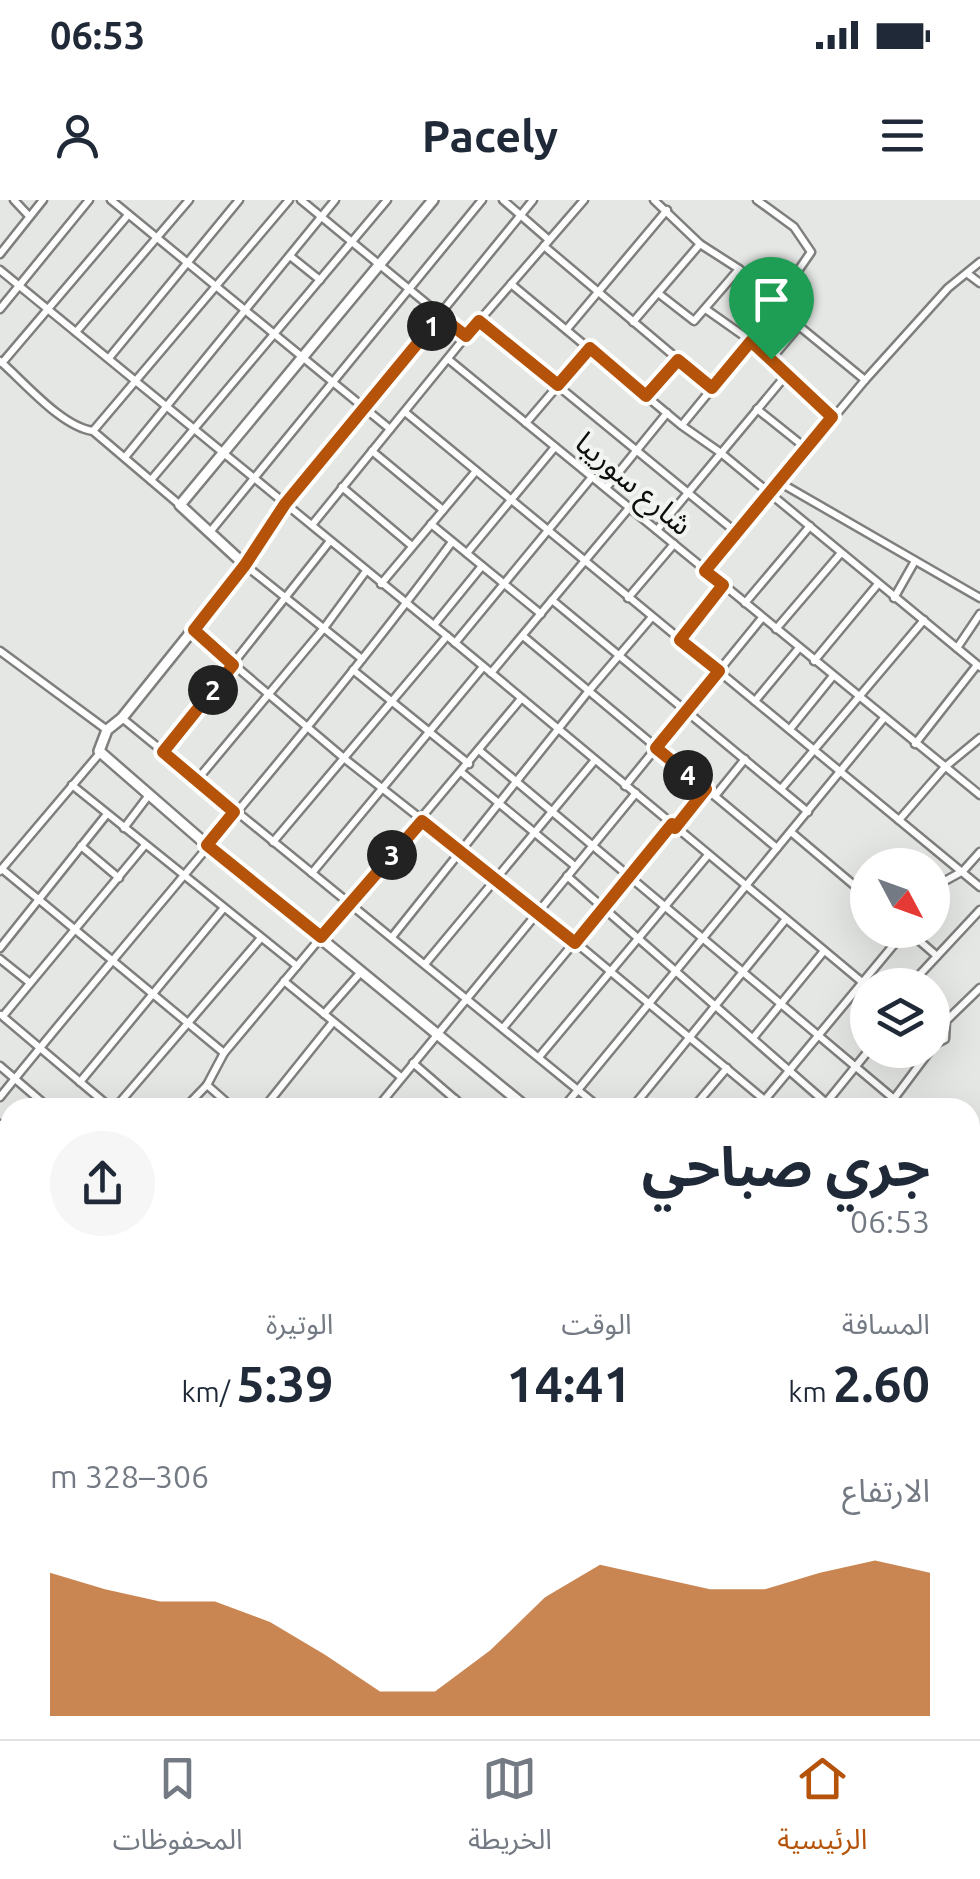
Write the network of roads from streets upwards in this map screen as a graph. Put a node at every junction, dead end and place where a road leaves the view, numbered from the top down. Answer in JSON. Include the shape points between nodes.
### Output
{"nodes":[{"id":1,"x":14,"y":200,"type":"edge"},
{"id":2,"x":43,"y":200,"type":"edge"},
{"id":3,"x":89,"y":200,"type":"edge"},
{"id":4,"x":110,"y":200,"type":"edge"},
{"id":5,"x":189,"y":200,"type":"edge"},
{"id":6,"x":239,"y":200,"type":"edge"},
{"id":7,"x":289,"y":200,"type":"edge"},
{"id":8,"x":300,"y":200,"type":"edge"},
{"id":9,"x":335,"y":200,"type":"edge"},
{"id":10,"x":387,"y":200,"type":"edge"},
{"id":11,"x":433,"y":200,"type":"edge"},
{"id":12,"x":482,"y":200,"type":"edge"},
{"id":13,"x":503,"y":200,"type":"edge"},
{"id":14,"x":533,"y":200,"type":"edge"},
{"id":15,"x":584,"y":200,"type":"edge"},
{"id":16,"x":654,"y":200,"type":"edge"},
{"id":17,"x":757,"y":200,"type":"edge"},
{"id":18,"x":667,"y":210,"type":"junction"},
{"id":19,"x":128,"y":214,"type":"junction"},
{"id":20,"x":520,"y":215,"type":"junction"},
{"id":21,"x":29,"y":216,"type":"junction"},
{"id":22,"x":321,"y":217,"type":"junction"},
{"id":23,"x":158,"y":239,"type":"junction"},
{"id":24,"x":352,"y":243,"type":"junction"},
{"id":25,"x":546,"y":243,"type":"junction"},
{"id":26,"x":700,"y":244,"type":"junction"},
{"id":27,"x":0,"y":254,"type":"edge"},
{"id":28,"x":290,"y":256,"type":"junction"},
{"id":29,"x":980,"y":262,"type":"edge"},
{"id":30,"x":188,"y":264,"type":"junction"},
{"id":31,"x":379,"y":267,"type":"junction"},
{"id":32,"x":740,"y":269,"type":"junction"},
{"id":33,"x":0,"y":270,"type":"edge"},
{"id":34,"x":968,"y":274,"type":"junction"},
{"id":35,"x":320,"y":280,"type":"junction"},
{"id":36,"x":980,"y":283,"type":"edge"},
{"id":37,"x":511,"y":284,"type":"junction"},
{"id":38,"x":19,"y":286,"type":"junction"},
{"id":39,"x":213,"y":286,"type":"junction"},
{"id":40,"x":408,"y":290,"type":"junction"},
{"id":41,"x":598,"y":292,"type":"junction"},
{"id":42,"x":658,"y":293,"type":"junction"},
{"id":43,"x":771,"y":295,"type":"junction"},
{"id":44,"x":0,"y":309,"type":"edge"},
{"id":45,"x":48,"y":309,"type":"junction"},
{"id":46,"x":707,"y":310,"type":"junction"},
{"id":47,"x":244,"y":312,"type":"junction"},
{"id":48,"x":440,"y":316,"type":"junction"},
{"id":49,"x":479,"y":321,"type":"junction"},
{"id":50,"x":633,"y":322,"type":"junction"},
{"id":51,"x":799,"y":326,"type":"junction"},
{"id":52,"x":567,"y":329,"type":"junction"},
{"id":53,"x":76,"y":332,"type":"junction"},
{"id":54,"x":273,"y":334,"type":"junction"},
{"id":55,"x":466,"y":336,"type":"junction"},
{"id":56,"x":751,"y":341,"type":"junction"},
{"id":57,"x":590,"y":348,"type":"junction"},
{"id":58,"x":109,"y":358,"type":"junction"},
{"id":59,"x":303,"y":359,"type":"junction"},
{"id":60,"x":448,"y":359,"type":"junction"},
{"id":61,"x":771,"y":359,"type":"junction"},
{"id":62,"x":678,"y":360,"type":"junction"},
{"id":63,"x":1,"y":362,"type":"edge"},
{"id":64,"x":787,"y":374,"type":"junction"},
{"id":65,"x":134,"y":380,"type":"junction"},
{"id":66,"x":865,"y":380,"type":"junction"},
{"id":67,"x":332,"y":383,"type":"junction"},
{"id":68,"x":558,"y":385,"type":"junction"},
{"id":69,"x":712,"y":388,"type":"junction"},
{"id":70,"x":646,"y":396,"type":"junction"},
{"id":71,"x":167,"y":406,"type":"junction"},
{"id":72,"x":362,"y":408,"type":"junction"},
{"id":73,"x":757,"y":409,"type":"junction"},
{"id":74,"x":405,"y":412,"type":"junction"},
{"id":75,"x":667,"y":413,"type":"junction"},
{"id":76,"x":832,"y":417,"type":"junction"},
{"id":77,"x":526,"y":423,"type":"junction"},
{"id":78,"x":681,"y":425,"type":"junction"},
{"id":79,"x":390,"y":429,"type":"junction"},
{"id":80,"x":195,"y":430,"type":"junction"},
{"id":81,"x":93,"y":432,"type":"junction"},
{"id":82,"x":556,"y":447,"type":"junction"},
{"id":83,"x":806,"y":448,"type":"junction"},
{"id":84,"x":636,"y":450,"type":"junction"},
{"id":85,"x":372,"y":451,"type":"junction"},
{"id":86,"x":721,"y":452,"type":"junction"},
{"id":87,"x":224,"y":455,"type":"junction"},
{"id":88,"x":126,"y":456,"type":"junction"},
{"id":89,"x":476,"y":470,"type":"junction"},
{"id":90,"x":592,"y":477,"type":"junction"},
{"id":91,"x":255,"y":478,"type":"junction"},
{"id":92,"x":151,"y":480,"type":"junction"},
{"id":93,"x":779,"y":482,"type":"junction"},
{"id":94,"x":342,"y":487,"type":"junction"},
{"id":95,"x":606,"y":488,"type":"junction"},
{"id":96,"x":688,"y":492,"type":"junction"},
{"id":97,"x":770,"y":494,"type":"junction"},
{"id":98,"x":510,"y":500,"type":"junction"},
{"id":99,"x":180,"y":504,"type":"junction"},
{"id":100,"x":285,"y":504,"type":"junction"},
{"id":101,"x":630,"y":508,"type":"junction"},
{"id":102,"x":443,"y":510,"type":"junction"},
{"id":103,"x":430,"y":524,"type":"junction"},
{"id":104,"x":312,"y":525,"type":"junction"},
{"id":105,"x":810,"y":526,"type":"junction"},
{"id":106,"x":657,"y":530,"type":"junction"},
{"id":107,"x":548,"y":531,"type":"junction"},
{"id":108,"x":210,"y":532,"type":"junction"},
{"id":109,"x":737,"y":533,"type":"junction"},
{"id":110,"x":330,"y":542,"type":"junction"},
{"id":111,"x":452,"y":542,"type":"junction"},
{"id":112,"x":674,"y":544,"type":"junction"},
{"id":113,"x":412,"y":546,"type":"junction"},
{"id":114,"x":842,"y":553,"type":"junction"},
{"id":115,"x":467,"y":554,"type":"junction"},
{"id":116,"x":915,"y":561,"type":"junction"},
{"id":117,"x":583,"y":562,"type":"junction"},
{"id":118,"x":245,"y":565,"type":"junction"},
{"id":119,"x":482,"y":566,"type":"junction"},
{"id":120,"x":366,"y":571,"type":"junction"},
{"id":121,"x":705,"y":571,"type":"junction"},
{"id":122,"x":382,"y":584,"type":"junction"},
{"id":123,"x":503,"y":584,"type":"junction"},
{"id":124,"x":878,"y":584,"type":"junction"},
{"id":125,"x":723,"y":585,"type":"junction"},
{"id":126,"x":288,"y":598,"type":"junction"},
{"id":127,"x":628,"y":598,"type":"junction"},
{"id":128,"x":894,"y":598,"type":"junction"},
{"id":129,"x":980,"y":598,"type":"edge"},
{"id":130,"x":552,"y":600,"type":"junction"},
{"id":131,"x":406,"y":604,"type":"junction"},
{"id":132,"x":745,"y":604,"type":"junction"},
{"id":133,"x":540,"y":614,"type":"junction"},
{"id":134,"x":980,"y":614,"type":"edge"},
{"id":135,"x":652,"y":618,"type":"junction"},
{"id":136,"x":762,"y":618,"type":"junction"},
{"id":137,"x":924,"y":620,"type":"junction"},
{"id":138,"x":434,"y":625,"type":"junction"},
{"id":139,"x":324,"y":628,"type":"junction"},
{"id":140,"x":776,"y":629,"type":"junction"},
{"id":141,"x":194,"y":630,"type":"junction"},
{"id":142,"x":446,"y":636,"type":"junction"},
{"id":143,"x":523,"y":636,"type":"junction"},
{"id":144,"x":680,"y":640,"type":"junction"},
{"id":145,"x":454,"y":643,"type":"junction"},
{"id":146,"x":799,"y":648,"type":"junction"},
{"id":147,"x":957,"y":648,"type":"junction"},
{"id":148,"x":0,"y":651,"type":"edge"},
{"id":149,"x":619,"y":655,"type":"junction"},
{"id":150,"x":362,"y":658,"type":"junction"},
{"id":151,"x":814,"y":661,"type":"junction"},
{"id":152,"x":233,"y":665,"type":"junction"},
{"id":153,"x":483,"y":666,"type":"junction"},
{"id":154,"x":978,"y":666,"type":"edge"},
{"id":155,"x":353,"y":670,"type":"junction"},
{"id":156,"x":719,"y":671,"type":"junction"},
{"id":157,"x":491,"y":673,"type":"junction"},
{"id":158,"x":833,"y":676,"type":"junction"},
{"id":159,"x":587,"y":692,"type":"junction"},
{"id":160,"x":270,"y":694,"type":"junction"},
{"id":161,"x":859,"y":698,"type":"junction"},
{"id":162,"x":520,"y":700,"type":"junction"},
{"id":163,"x":393,"y":701,"type":"junction"},
{"id":164,"x":756,"y":701,"type":"junction"},
{"id":165,"x":687,"y":711,"type":"junction"},
{"id":166,"x":122,"y":718,"type":"junction"},
{"id":167,"x":884,"y":718,"type":"junction"},
{"id":168,"x":308,"y":728,"type":"junction"},
{"id":169,"x":558,"y":729,"type":"junction"},
{"id":170,"x":790,"y":729,"type":"junction"},
{"id":171,"x":107,"y":730,"type":"junction"},
{"id":172,"x":430,"y":732,"type":"junction"},
{"id":173,"x":980,"y":738,"type":"edge"},
{"id":174,"x":915,"y":744,"type":"junction"},
{"id":175,"x":656,"y":748,"type":"junction"},
{"id":176,"x":814,"y":750,"type":"junction"},
{"id":177,"x":480,"y":751,"type":"junction"},
{"id":178,"x":163,"y":752,"type":"junction"},
{"id":179,"x":100,"y":754,"type":"junction"},
{"id":180,"x":746,"y":758,"type":"junction"},
{"id":181,"x":345,"y":759,"type":"junction"},
{"id":182,"x":595,"y":760,"type":"junction"},
{"id":183,"x":468,"y":764,"type":"junction"},
{"id":184,"x":945,"y":767,"type":"junction"},
{"id":185,"x":461,"y":772,"type":"junction"},
{"id":186,"x":840,"y":772,"type":"junction"},
{"id":187,"x":197,"y":780,"type":"junction"},
{"id":188,"x":518,"y":783,"type":"junction"},
{"id":189,"x":72,"y":785,"type":"junction"},
{"id":190,"x":625,"y":786,"type":"junction"},
{"id":191,"x":781,"y":788,"type":"junction"},
{"id":192,"x":383,"y":789,"type":"junction"},
{"id":193,"x":706,"y":789,"type":"junction"},
{"id":194,"x":636,"y":793,"type":"junction"},
{"id":195,"x":150,"y":795,"type":"junction"},
{"id":196,"x":714,"y":796,"type":"junction"},
{"id":197,"x":980,"y":796,"type":"edge"},
{"id":198,"x":500,"y":806,"type":"junction"},
{"id":199,"x":552,"y":811,"type":"junction"},
{"id":200,"x":234,"y":812,"type":"junction"},
{"id":201,"x":808,"y":812,"type":"junction"},
{"id":202,"x":107,"y":814,"type":"junction"},
{"id":203,"x":899,"y":820,"type":"junction"},
{"id":204,"x":422,"y":821,"type":"junction"},
{"id":205,"x":674,"y":826,"type":"junction"},
{"id":206,"x":124,"y":828,"type":"junction"},
{"id":207,"x":791,"y":832,"type":"junction"},
{"id":208,"x":534,"y":834,"type":"junction"},
{"id":209,"x":273,"y":842,"type":"junction"},
{"id":210,"x":593,"y":844,"type":"junction"},
{"id":211,"x":207,"y":845,"type":"junction"},
{"id":212,"x":81,"y":846,"type":"junction"},
{"id":213,"x":146,"y":846,"type":"junction"},
{"id":214,"x":777,"y":848,"type":"junction"},
{"id":215,"x":462,"y":851,"type":"junction"},
{"id":216,"x":980,"y":852,"type":"edge"},
{"id":217,"x":708,"y":855,"type":"junction"},
{"id":218,"x":575,"y":866,"type":"junction"},
{"id":219,"x":1,"y":870,"type":"edge"},
{"id":220,"x":963,"y":871,"type":"junction"},
{"id":221,"x":312,"y":873,"type":"junction"},
{"id":222,"x":182,"y":874,"type":"junction"},
{"id":223,"x":568,"y":876,"type":"junction"},
{"id":224,"x":630,"y":876,"type":"junction"},
{"id":225,"x":119,"y":878,"type":"junction"},
{"id":226,"x":950,"y":878,"type":"edge"},
{"id":227,"x":497,"y":880,"type":"junction"},
{"id":228,"x":850,"y":881,"type":"edge"},
{"id":229,"x":746,"y":886,"type":"junction"},
{"id":230,"x":980,"y":887,"type":"edge"},
{"id":231,"x":38,"y":900,"type":"junction"},
{"id":232,"x":350,"y":902,"type":"junction"},
{"id":233,"x":665,"y":906,"type":"junction"},
{"id":234,"x":604,"y":908,"type":"junction"},
{"id":235,"x":224,"y":909,"type":"junction"},
{"id":236,"x":980,"y":910,"type":"edge"},
{"id":237,"x":538,"y":911,"type":"junction"},
{"id":238,"x":786,"y":919,"type":"junction"},
{"id":239,"x":75,"y":932,"type":"junction"},
{"id":240,"x":321,"y":937,"type":"junction"},
{"id":241,"x":392,"y":937,"type":"junction"},
{"id":242,"x":261,"y":938,"type":"junction"},
{"id":243,"x":638,"y":938,"type":"junction"},
{"id":244,"x":703,"y":938,"type":"junction"},
{"id":245,"x":575,"y":943,"type":"junction"},
{"id":246,"x":0,"y":948,"type":"edge"},
{"id":247,"x":893,"y":948,"type":"edge"},
{"id":248,"x":928,"y":948,"type":"edge"},
{"id":249,"x":824,"y":952,"type":"junction"},
{"id":250,"x":937,"y":956,"type":"junction"},
{"id":251,"x":0,"y":959,"type":"edge"},
{"id":252,"x":111,"y":961,"type":"junction"},
{"id":253,"x":425,"y":964,"type":"junction"},
{"id":254,"x":296,"y":966,"type":"junction"},
{"id":255,"x":877,"y":968,"type":"edge"},
{"id":256,"x":926,"y":968,"type":"edge"},
{"id":257,"x":362,"y":971,"type":"junction"},
{"id":258,"x":744,"y":971,"type":"junction"},
{"id":259,"x":610,"y":972,"type":"junction"},
{"id":260,"x":676,"y":972,"type":"junction"},
{"id":261,"x":850,"y":973,"type":"edge"},
{"id":262,"x":284,"y":981,"type":"junction"},
{"id":263,"x":30,"y":983,"type":"junction"},
{"id":264,"x":980,"y":988,"type":"edge"},
{"id":265,"x":152,"y":994,"type":"junction"},
{"id":266,"x":467,"y":997,"type":"junction"},
{"id":267,"x":850,"y":1000,"type":"edge"},
{"id":268,"x":782,"y":1002,"type":"junction"},
{"id":269,"x":649,"y":1004,"type":"junction"},
{"id":270,"x":716,"y":1006,"type":"junction"},
{"id":271,"x":324,"y":1014,"type":"junction"},
{"id":272,"x":1,"y":1015,"type":"edge"},
{"id":273,"x":950,"y":1017,"type":"edge"},
{"id":274,"x":333,"y":1022,"type":"junction"},
{"id":275,"x":188,"y":1024,"type":"junction"},
{"id":276,"x":502,"y":1028,"type":"junction"},
{"id":277,"x":438,"y":1032,"type":"junction"},
{"id":278,"x":819,"y":1034,"type":"junction"},
{"id":279,"x":690,"y":1038,"type":"junction"},
{"id":280,"x":753,"y":1038,"type":"junction"},
{"id":281,"x":40,"y":1048,"type":"junction"},
{"id":282,"x":224,"y":1053,"type":"junction"},
{"id":283,"x":539,"y":1057,"type":"junction"},
{"id":284,"x":850,"y":1061,"type":"edge"},
{"id":285,"x":413,"y":1063,"type":"junction"},
{"id":286,"x":0,"y":1066,"type":"edge"},
{"id":287,"x":727,"y":1068,"type":"junction"},
{"id":288,"x":854,"y":1068,"type":"edge"},
{"id":289,"x":858,"y":1068,"type":"edge"},
{"id":290,"x":916,"y":1068,"type":"edge"},
{"id":291,"x":789,"y":1070,"type":"junction"},
{"id":292,"x":401,"y":1077,"type":"junction"},
{"id":293,"x":15,"y":1078,"type":"junction"},
{"id":294,"x":80,"y":1082,"type":"junction"},
{"id":295,"x":206,"y":1085,"type":"junction"},
{"id":296,"x":578,"y":1089,"type":"junction"},
{"id":297,"x":0,"y":1096,"type":"edge"},
{"id":298,"x":38,"y":1098,"type":"edge"},
{"id":299,"x":100,"y":1098,"type":"edge"},
{"id":300,"x":122,"y":1098,"type":"edge"},
{"id":301,"x":194,"y":1098,"type":"edge"},
{"id":302,"x":222,"y":1098,"type":"edge"},
{"id":303,"x":272,"y":1098,"type":"edge"},
{"id":304,"x":385,"y":1098,"type":"edge"},
{"id":305,"x":454,"y":1098,"type":"edge"},
{"id":306,"x":515,"y":1098,"type":"edge"},
{"id":307,"x":571,"y":1098,"type":"edge"},
{"id":308,"x":588,"y":1098,"type":"edge"},
{"id":309,"x":640,"y":1098,"type":"edge"},
{"id":310,"x":702,"y":1098,"type":"edge"},
{"id":311,"x":762,"y":1098,"type":"edge"},
{"id":312,"x":766,"y":1098,"type":"edge"},
{"id":313,"x":817,"y":1098,"type":"edge"},
{"id":314,"x":830,"y":1098,"type":"edge"},
{"id":315,"x":893,"y":1098,"type":"edge"},
{"id":316,"x":895,"y":1098,"type":"edge"}],
"edges":[{"from":1,"to":21,"type":"street"},
{"from":2,"to":21,"type":"street"},
{"from":3,"to":38,"type":"street"},
{"from":4,"to":19,"type":"street"},
{"from":5,"to":23,"type":"street"},
{"from":6,"to":30,"type":"street"},
{"from":7,"to":39,"type":"street"},
{"from":8,"to":22,"type":"street"},
{"from":9,"to":22,"type":"street"},
{"from":10,"to":24,"type":"street"},
{"from":11,"to":31,"type":"street"},
{"from":12,"to":40,"type":"street"},
{"from":13,"to":20,"type":"street"},
{"from":14,"to":20,"type":"street"},
{"from":15,"to":25,"type":"street"},
{"from":16,"to":18,"type":"street"},
{"from":17,"to":43,"type":"street","via":[[794,227],[812,252]]},
{"from":18,"to":26,"type":"street"},
{"from":18,"to":41,"type":"street"},
{"from":19,"to":23,"type":"street"},
{"from":19,"to":45,"type":"street"},
{"from":20,"to":25,"type":"street"},
{"from":20,"to":48,"type":"street"},
{"from":21,"to":27,"type":"street"},
{"from":22,"to":24,"type":"street"},
{"from":22,"to":28,"type":"street"},
{"from":23,"to":30,"type":"street"},
{"from":23,"to":53,"type":"street"},
{"from":24,"to":31,"type":"street"},
{"from":24,"to":35,"type":"street"},
{"from":25,"to":37,"type":"street"},
{"from":25,"to":41,"type":"street"},
{"from":26,"to":32,"type":"street"},
{"from":26,"to":42,"type":"street"},
{"from":28,"to":35,"type":"street"},
{"from":28,"to":47,"type":"street"},
{"from":29,"to":34,"type":"street"},
{"from":30,"to":39,"type":"street"},
{"from":30,"to":58,"type":"street"},
{"from":31,"to":40,"type":"street"},
{"from":31,"to":59,"type":"street"},
{"from":32,"to":43,"type":"street"},
{"from":32,"to":46,"type":"street"},
{"from":33,"to":38,"type":"street"},
{"from":34,"to":36,"type":"street"},
{"from":34,"to":66,"type":"street"},
{"from":35,"to":54,"type":"street"},
{"from":37,"to":49,"type":"street"},
{"from":37,"to":52,"type":"street"},
{"from":38,"to":44,"type":"street"},
{"from":38,"to":45,"type":"street"},
{"from":39,"to":47,"type":"street"},
{"from":39,"to":65,"type":"street"},
{"from":40,"to":48,"type":"street"},
{"from":40,"to":67,"type":"street"},
{"from":41,"to":50,"type":"street"},
{"from":41,"to":52,"type":"street"},
{"from":42,"to":46,"type":"street","via":[[692,321]]},
{"from":42,"to":50,"type":"street"},
{"from":43,"to":51,"type":"street"},
{"from":45,"to":53,"type":"street"},
{"from":45,"to":63,"type":"street"},
{"from":46,"to":56,"type":"street"},
{"from":47,"to":54,"type":"street"},
{"from":47,"to":71,"type":"street"},
{"from":48,"to":55,"type":"street"},
{"from":48,"to":72,"type":"street"},
{"from":49,"to":55,"type":"street"},
{"from":49,"to":68,"type":"street"},
{"from":50,"to":62,"type":"street"},
{"from":51,"to":61,"type":"street"},
{"from":51,"to":66,"type":"street"},
{"from":52,"to":57,"type":"street"},
{"from":53,"to":58,"type":"street"},
{"from":54,"to":59,"type":"street"},
{"from":54,"to":80,"type":"street"},
{"from":55,"to":60,"type":"street"},
{"from":56,"to":61,"type":"street"},
{"from":56,"to":69,"type":"street"},
{"from":57,"to":68,"type":"street"},
{"from":57,"to":70,"type":"street"},
{"from":58,"to":65,"type":"street"},
{"from":59,"to":67,"type":"street"},
{"from":59,"to":87,"type":"street"},
{"from":60,"to":74,"type":"street"},
{"from":60,"to":77,"type":"street","name":"شارع سوريبا"},
{"from":61,"to":64,"type":"street"},
{"from":62,"to":69,"type":"street"},
{"from":62,"to":70,"type":"street"},
{"from":63,"to":81,"type":"street","via":[[74,426]]},
{"from":64,"to":73,"type":"street"},
{"from":64,"to":76,"type":"street"},
{"from":65,"to":71,"type":"street"},
{"from":65,"to":81,"type":"street"},
{"from":66,"to":76,"type":"street"},
{"from":67,"to":72,"type":"street"},
{"from":67,"to":91,"type":"street"},
{"from":68,"to":77,"type":"street"},
{"from":68,"to":84,"type":"street"},
{"from":69,"to":78,"type":"street"},
{"from":70,"to":75,"type":"street"},
{"from":71,"to":80,"type":"street"},
{"from":71,"to":88,"type":"street"},
{"from":72,"to":79,"type":"street"},
{"from":72,"to":100,"type":"street"},
{"from":73,"to":83,"type":"street"},
{"from":73,"to":86,"type":"street"},
{"from":74,"to":79,"type":"street"},
{"from":74,"to":89,"type":"street"},
{"from":75,"to":78,"type":"street"},
{"from":75,"to":84,"type":"street"},
{"from":76,"to":83,"type":"street"},
{"from":77,"to":82,"type":"street","name":"شارع سوريبا"},
{"from":78,"to":86,"type":"street"},
{"from":79,"to":85,"type":"street"},
{"from":80,"to":87,"type":"street"},
{"from":80,"to":92,"type":"street"},
{"from":81,"to":88,"type":"street"},
{"from":82,"to":90,"type":"street","name":"شارع سوريبا"},
{"from":82,"to":98,"type":"street"},
{"from":83,"to":93,"type":"street"},
{"from":84,"to":95,"type":"street"},
{"from":84,"to":96,"type":"street"},
{"from":85,"to":94,"type":"street"},
{"from":85,"to":102,"type":"street"},
{"from":86,"to":96,"type":"street"},
{"from":86,"to":97,"type":"street"},
{"from":87,"to":91,"type":"street"},
{"from":87,"to":99,"type":"street"},
{"from":88,"to":92,"type":"street"},
{"from":89,"to":98,"type":"street"},
{"from":89,"to":102,"type":"street"},
{"from":90,"to":95,"type":"street","name":"شارع سوريبا"},
{"from":90,"to":107,"type":"street"},
{"from":91,"to":100,"type":"street"},
{"from":91,"to":108,"type":"street"},
{"from":92,"to":99,"type":"street"},
{"from":93,"to":97,"type":"street"},
{"from":93,"to":116,"type":"street"},
{"from":94,"to":104,"type":"street"},
{"from":94,"to":113,"type":"street"},
{"from":95,"to":101,"type":"street","name":"شارع سوريبا"},
{"from":96,"to":106,"type":"street"},
{"from":96,"to":109,"type":"street"},
{"from":97,"to":105,"type":"street"},
{"from":97,"to":109,"type":"street"},
{"from":98,"to":107,"type":"street"},
{"from":98,"to":115,"type":"street"},
{"from":99,"to":108,"type":"street"},
{"from":100,"to":104,"type":"street"},
{"from":100,"to":118,"type":"street"},
{"from":101,"to":106,"type":"street","name":"شارع سوريبا"},
{"from":101,"to":117,"type":"street"},
{"from":102,"to":103,"type":"street"},
{"from":103,"to":111,"type":"street"},
{"from":103,"to":113,"type":"street"},
{"from":104,"to":110,"type":"street"},
{"from":105,"to":114,"type":"street"},
{"from":105,"to":132,"type":"street"},
{"from":106,"to":112,"type":"street","name":"شارع سوريبا"},
{"from":107,"to":117,"type":"street"},
{"from":107,"to":123,"type":"street"},
{"from":108,"to":118,"type":"street"},
{"from":109,"to":121,"type":"street"},
{"from":110,"to":120,"type":"street"},
{"from":110,"to":126,"type":"street"},
{"from":111,"to":115,"type":"street"},
{"from":111,"to":131,"type":"street"},
{"from":112,"to":121,"type":"street","name":"شارع سوريبا"},
{"from":112,"to":127,"type":"street"},
{"from":113,"to":122,"type":"street"},
{"from":114,"to":124,"type":"street"},
{"from":114,"to":140,"type":"street"},
{"from":115,"to":119,"type":"street"},
{"from":116,"to":128,"type":"street"},
{"from":116,"to":129,"type":"street"},
{"from":117,"to":127,"type":"street"},
{"from":117,"to":130,"type":"street"},
{"from":118,"to":126,"type":"street"},
{"from":118,"to":141,"type":"street"},
{"from":119,"to":123,"type":"street"},
{"from":119,"to":138,"type":"street"},
{"from":120,"to":122,"type":"street"},
{"from":120,"to":139,"type":"street"},
{"from":121,"to":125,"type":"street","name":"شارع سوريبا"},
{"from":122,"to":131,"type":"street"},
{"from":123,"to":133,"type":"street"},
{"from":123,"to":145,"type":"street"},
{"from":124,"to":128,"type":"street"},
{"from":124,"to":151,"type":"street"},
{"from":125,"to":132,"type":"street","name":"شارع سوريبا"},
{"from":125,"to":144,"type":"street"},
{"from":126,"to":139,"type":"street"},
{"from":126,"to":152,"type":"street"},
{"from":127,"to":135,"type":"street"},
{"from":128,"to":137,"type":"street"},
{"from":130,"to":133,"type":"street"},
{"from":130,"to":149,"type":"street"},
{"from":131,"to":138,"type":"street"},
{"from":131,"to":150,"type":"street"},
{"from":132,"to":136,"type":"street","name":"شارع سوريبا"},
{"from":133,"to":143,"type":"street"},
{"from":134,"to":147,"type":"street"},
{"from":135,"to":144,"type":"street"},
{"from":135,"to":149,"type":"street"},
{"from":136,"to":140,"type":"street","name":"شارع سوريبا"},
{"from":136,"to":156,"type":"street"},
{"from":137,"to":147,"type":"street"},
{"from":137,"to":161,"type":"street"},
{"from":138,"to":142,"type":"street"},
{"from":139,"to":150,"type":"street"},
{"from":139,"to":160,"type":"street"},
{"from":140,"to":146,"type":"street","name":"شارع سوريبا"},
{"from":141,"to":152,"type":"street"},
{"from":141,"to":166,"type":"street"},
{"from":142,"to":145,"type":"street"},
{"from":142,"to":163,"type":"street"},
{"from":143,"to":157,"type":"street"},
{"from":143,"to":159,"type":"street"},
{"from":144,"to":156,"type":"street"},
{"from":145,"to":153,"type":"street"},
{"from":146,"to":151,"type":"street","name":"شارع سوريبا"},
{"from":146,"to":164,"type":"street"},
{"from":147,"to":154,"type":"street"},
{"from":148,"to":171,"type":"street"},
{"from":149,"to":159,"type":"street"},
{"from":149,"to":165,"type":"street"},
{"from":150,"to":155,"type":"street"},
{"from":151,"to":158,"type":"street","name":"شارع سوريبا"},
{"from":152,"to":160,"type":"street"},
{"from":152,"to":178,"type":"street"},
{"from":153,"to":157,"type":"street"},
{"from":153,"to":172,"type":"street"},
{"from":154,"to":174,"type":"street"},
{"from":155,"to":163,"type":"street"},
{"from":155,"to":168,"type":"street"},
{"from":156,"to":164,"type":"street"},
{"from":156,"to":165,"type":"street"},
{"from":157,"to":162,"type":"street"},
{"from":158,"to":161,"type":"street","name":"شارع سوريبا"},
{"from":158,"to":170,"type":"street"},
{"from":159,"to":169,"type":"street"},
{"from":159,"to":175,"type":"street"},
{"from":160,"to":168,"type":"street"},
{"from":160,"to":187,"type":"street"},
{"from":161,"to":167,"type":"street","name":"شارع سوريبا"},
{"from":161,"to":176,"type":"street"},
{"from":162,"to":169,"type":"street"},
{"from":162,"to":177,"type":"street"},
{"from":163,"to":172,"type":"street"},
{"from":163,"to":181,"type":"street"},
{"from":164,"to":170,"type":"street"},
{"from":165,"to":175,"type":"street"},
{"from":165,"to":180,"type":"street"},
{"from":166,"to":171,"type":"street"},
{"from":166,"to":178,"type":"street"},
{"from":167,"to":174,"type":"street","name":"شارع سوريبا"},
{"from":167,"to":186,"type":"street"},
{"from":168,"to":181,"type":"street"},
{"from":168,"to":200,"type":"street"},
{"from":169,"to":182,"type":"street"},
{"from":169,"to":188,"type":"street"},
{"from":170,"to":176,"type":"street"},
{"from":171,"to":179,"type":"street"},
{"from":172,"to":183,"type":"street"},
{"from":172,"to":192,"type":"street"},
{"from":173,"to":184,"type":"street"},
{"from":174,"to":184,"type":"street","name":"شارع سوريبا"},
{"from":175,"to":190,"type":"street"},
{"from":175,"to":193,"type":"street"},
{"from":176,"to":186,"type":"street"},
{"from":176,"to":191,"type":"street"},
{"from":177,"to":183,"type":"street"},
{"from":177,"to":188,"type":"street"},
{"from":178,"to":187,"type":"street"},
{"from":179,"to":189,"type":"street"},
{"from":179,"to":195,"type":"street"},
{"from":180,"to":191,"type":"street"},
{"from":180,"to":196,"type":"street"},
{"from":181,"to":192,"type":"street"},
{"from":181,"to":209,"type":"street"},
{"from":182,"to":190,"type":"street"},
{"from":182,"to":199,"type":"street"},
{"from":183,"to":185,"type":"street"},
{"from":184,"to":197,"type":"street","name":"شارع سوريبا"},
{"from":184,"to":203,"type":"street"},
{"from":185,"to":198,"type":"street"},
{"from":185,"to":204,"type":"street"},
{"from":186,"to":201,"type":"street"},
{"from":186,"to":203,"type":"street"},
{"from":187,"to":200,"type":"street"},
{"from":188,"to":198,"type":"street"},
{"from":188,"to":199,"type":"street"},
{"from":189,"to":202,"type":"street"},
{"from":189,"to":219,"type":"street"},
{"from":190,"to":194,"type":"street"},
{"from":191,"to":201,"type":"street"},
{"from":192,"to":204,"type":"street"},
{"from":192,"to":221,"type":"street"},
{"from":193,"to":196,"type":"street"},
{"from":193,"to":205,"type":"street"},
{"from":194,"to":205,"type":"street"},
{"from":194,"to":210,"type":"street"},
{"from":195,"to":206,"type":"street"},
{"from":195,"to":211,"type":"street"},
{"from":196,"to":214,"type":"street"},
{"from":198,"to":208,"type":"street"},
{"from":198,"to":215,"type":"street"},
{"from":199,"to":208,"type":"street"},
{"from":199,"to":210,"type":"street"},
{"from":200,"to":209,"type":"street"},
{"from":200,"to":211,"type":"street"},
{"from":201,"to":207,"type":"street"},
{"from":202,"to":206,"type":"street"},
{"from":202,"to":212,"type":"street"},
{"from":203,"to":220,"type":"street"},
{"from":204,"to":215,"type":"street"},
{"from":204,"to":232,"type":"street"},
{"from":205,"to":217,"type":"street"},
{"from":205,"to":224,"type":"street"},
{"from":206,"to":213,"type":"street"},
{"from":207,"to":214,"type":"street"},
{"from":207,"to":228,"type":"street"},
{"from":208,"to":218,"type":"street"},
{"from":208,"to":227,"type":"street"},
{"from":209,"to":221,"type":"street"},
{"from":210,"to":218,"type":"street"},
{"from":210,"to":224,"type":"street"},
{"from":211,"to":222,"type":"street"},
{"from":211,"to":240,"type":"street"},
{"from":212,"to":225,"type":"street"},
{"from":212,"to":231,"type":"street"},
{"from":213,"to":222,"type":"street"},
{"from":213,"to":225,"type":"street"},
{"from":214,"to":229,"type":"street"},
{"from":215,"to":227,"type":"street"},
{"from":215,"to":241,"type":"street"},
{"from":216,"to":220,"type":"street"},
{"from":217,"to":229,"type":"street"},
{"from":217,"to":233,"type":"street"},
{"from":218,"to":223,"type":"street"},
{"from":219,"to":231,"type":"street"},
{"from":220,"to":226,"type":"street"},
{"from":220,"to":230,"type":"street"},
{"from":221,"to":232,"type":"street"},
{"from":222,"to":235,"type":"street"},
{"from":222,"to":252,"type":"street"},
{"from":223,"to":234,"type":"street"},
{"from":223,"to":237,"type":"street"},
{"from":224,"to":233,"type":"street"},
{"from":224,"to":234,"type":"street"},
{"from":225,"to":239,"type":"street"},
{"from":227,"to":237,"type":"street"},
{"from":227,"to":253,"type":"street"},
{"from":229,"to":238,"type":"street"},
{"from":229,"to":244,"type":"street"},
{"from":231,"to":239,"type":"street"},
{"from":231,"to":246,"type":"street"},
{"from":232,"to":240,"type":"street"},
{"from":232,"to":241,"type":"street"},
{"from":233,"to":243,"type":"street"},
{"from":233,"to":244,"type":"street"},
{"from":234,"to":243,"type":"street"},
{"from":234,"to":245,"type":"street"},
{"from":235,"to":242,"type":"street"},
{"from":235,"to":265,"type":"street"},
{"from":236,"to":250,"type":"street"},
{"from":237,"to":245,"type":"street"},
{"from":237,"to":266,"type":"street"},
{"from":238,"to":249,"type":"street"},
{"from":238,"to":258,"type":"street"},
{"from":239,"to":252,"type":"street"},
{"from":239,"to":263,"type":"street"},
{"from":240,"to":254,"type":"street"},
{"from":240,"to":257,"type":"street"},
{"from":241,"to":253,"type":"street"},
{"from":242,"to":254,"type":"street"},
{"from":242,"to":275,"type":"street"},
{"from":243,"to":259,"type":"street"},
{"from":243,"to":260,"type":"street"},
{"from":244,"to":258,"type":"street"},
{"from":244,"to":260,"type":"street"},
{"from":245,"to":259,"type":"street"},
{"from":245,"to":276,"type":"street"},
{"from":247,"to":255,"type":"street"},
{"from":248,"to":250,"type":"street"},
{"from":249,"to":261,"type":"street"},
{"from":249,"to":268,"type":"street"},
{"from":250,"to":256,"type":"street"},
{"from":251,"to":263,"type":"street"},
{"from":252,"to":265,"type":"street"},
{"from":252,"to":281,"type":"street"},
{"from":253,"to":266,"type":"street"},
{"from":254,"to":262,"type":"street"},
{"from":257,"to":271,"type":"street"},
{"from":257,"to":277,"type":"street"},
{"from":258,"to":268,"type":"street"},
{"from":258,"to":270,"type":"street"},
{"from":259,"to":269,"type":"street"},
{"from":259,"to":283,"type":"street"},
{"from":260,"to":269,"type":"street"},
{"from":260,"to":270,"type":"street"},
{"from":262,"to":271,"type":"street"},
{"from":262,"to":282,"type":"street"},
{"from":263,"to":272,"type":"street"},
{"from":264,"to":273,"type":"street"},
{"from":265,"to":275,"type":"street"},
{"from":265,"to":294,"type":"street"},
{"from":266,"to":276,"type":"street"},
{"from":266,"to":277,"type":"street"},
{"from":267,"to":278,"type":"street"},
{"from":268,"to":278,"type":"street"},
{"from":268,"to":280,"type":"street"},
{"from":269,"to":279,"type":"street"},
{"from":269,"to":296,"type":"street"},
{"from":270,"to":279,"type":"street"},
{"from":270,"to":280,"type":"street"},
{"from":271,"to":274,"type":"street"},
{"from":272,"to":281,"type":"street"},
{"from":274,"to":292,"type":"street"},
{"from":274,"to":303,"type":"street"},
{"from":275,"to":282,"type":"street"},
{"from":275,"to":300,"type":"street"},
{"from":276,"to":283,"type":"street"},
{"from":277,"to":285,"type":"street"},
{"from":277,"to":306,"type":"street"},
{"from":278,"to":284,"type":"street"},
{"from":278,"to":291,"type":"street"},
{"from":279,"to":287,"type":"street"},
{"from":279,"to":309,"type":"street"},
{"from":280,"to":291,"type":"street"},
{"from":281,"to":293,"type":"street"},
{"from":281,"to":294,"type":"street"},
{"from":282,"to":295,"type":"street"},
{"from":283,"to":296,"type":"street"},
{"from":285,"to":292,"type":"street"},
{"from":285,"to":305,"type":"street"},
{"from":286,"to":293,"type":"street"},
{"from":287,"to":310,"type":"street"},
{"from":287,"to":311,"type":"street"},
{"from":288,"to":314,"type":"street"},
{"from":289,"to":315,"type":"street"},
{"from":290,"to":316,"type":"street"},
{"from":291,"to":312,"type":"street"},
{"from":291,"to":313,"type":"street"},
{"from":292,"to":304,"type":"street"},
{"from":293,"to":297,"type":"street"},
{"from":293,"to":298,"type":"street"},
{"from":294,"to":299,"type":"street"},
{"from":295,"to":301,"type":"street"},
{"from":295,"to":302,"type":"street"},
{"from":296,"to":307,"type":"street"},
{"from":296,"to":308,"type":"street"}]}
